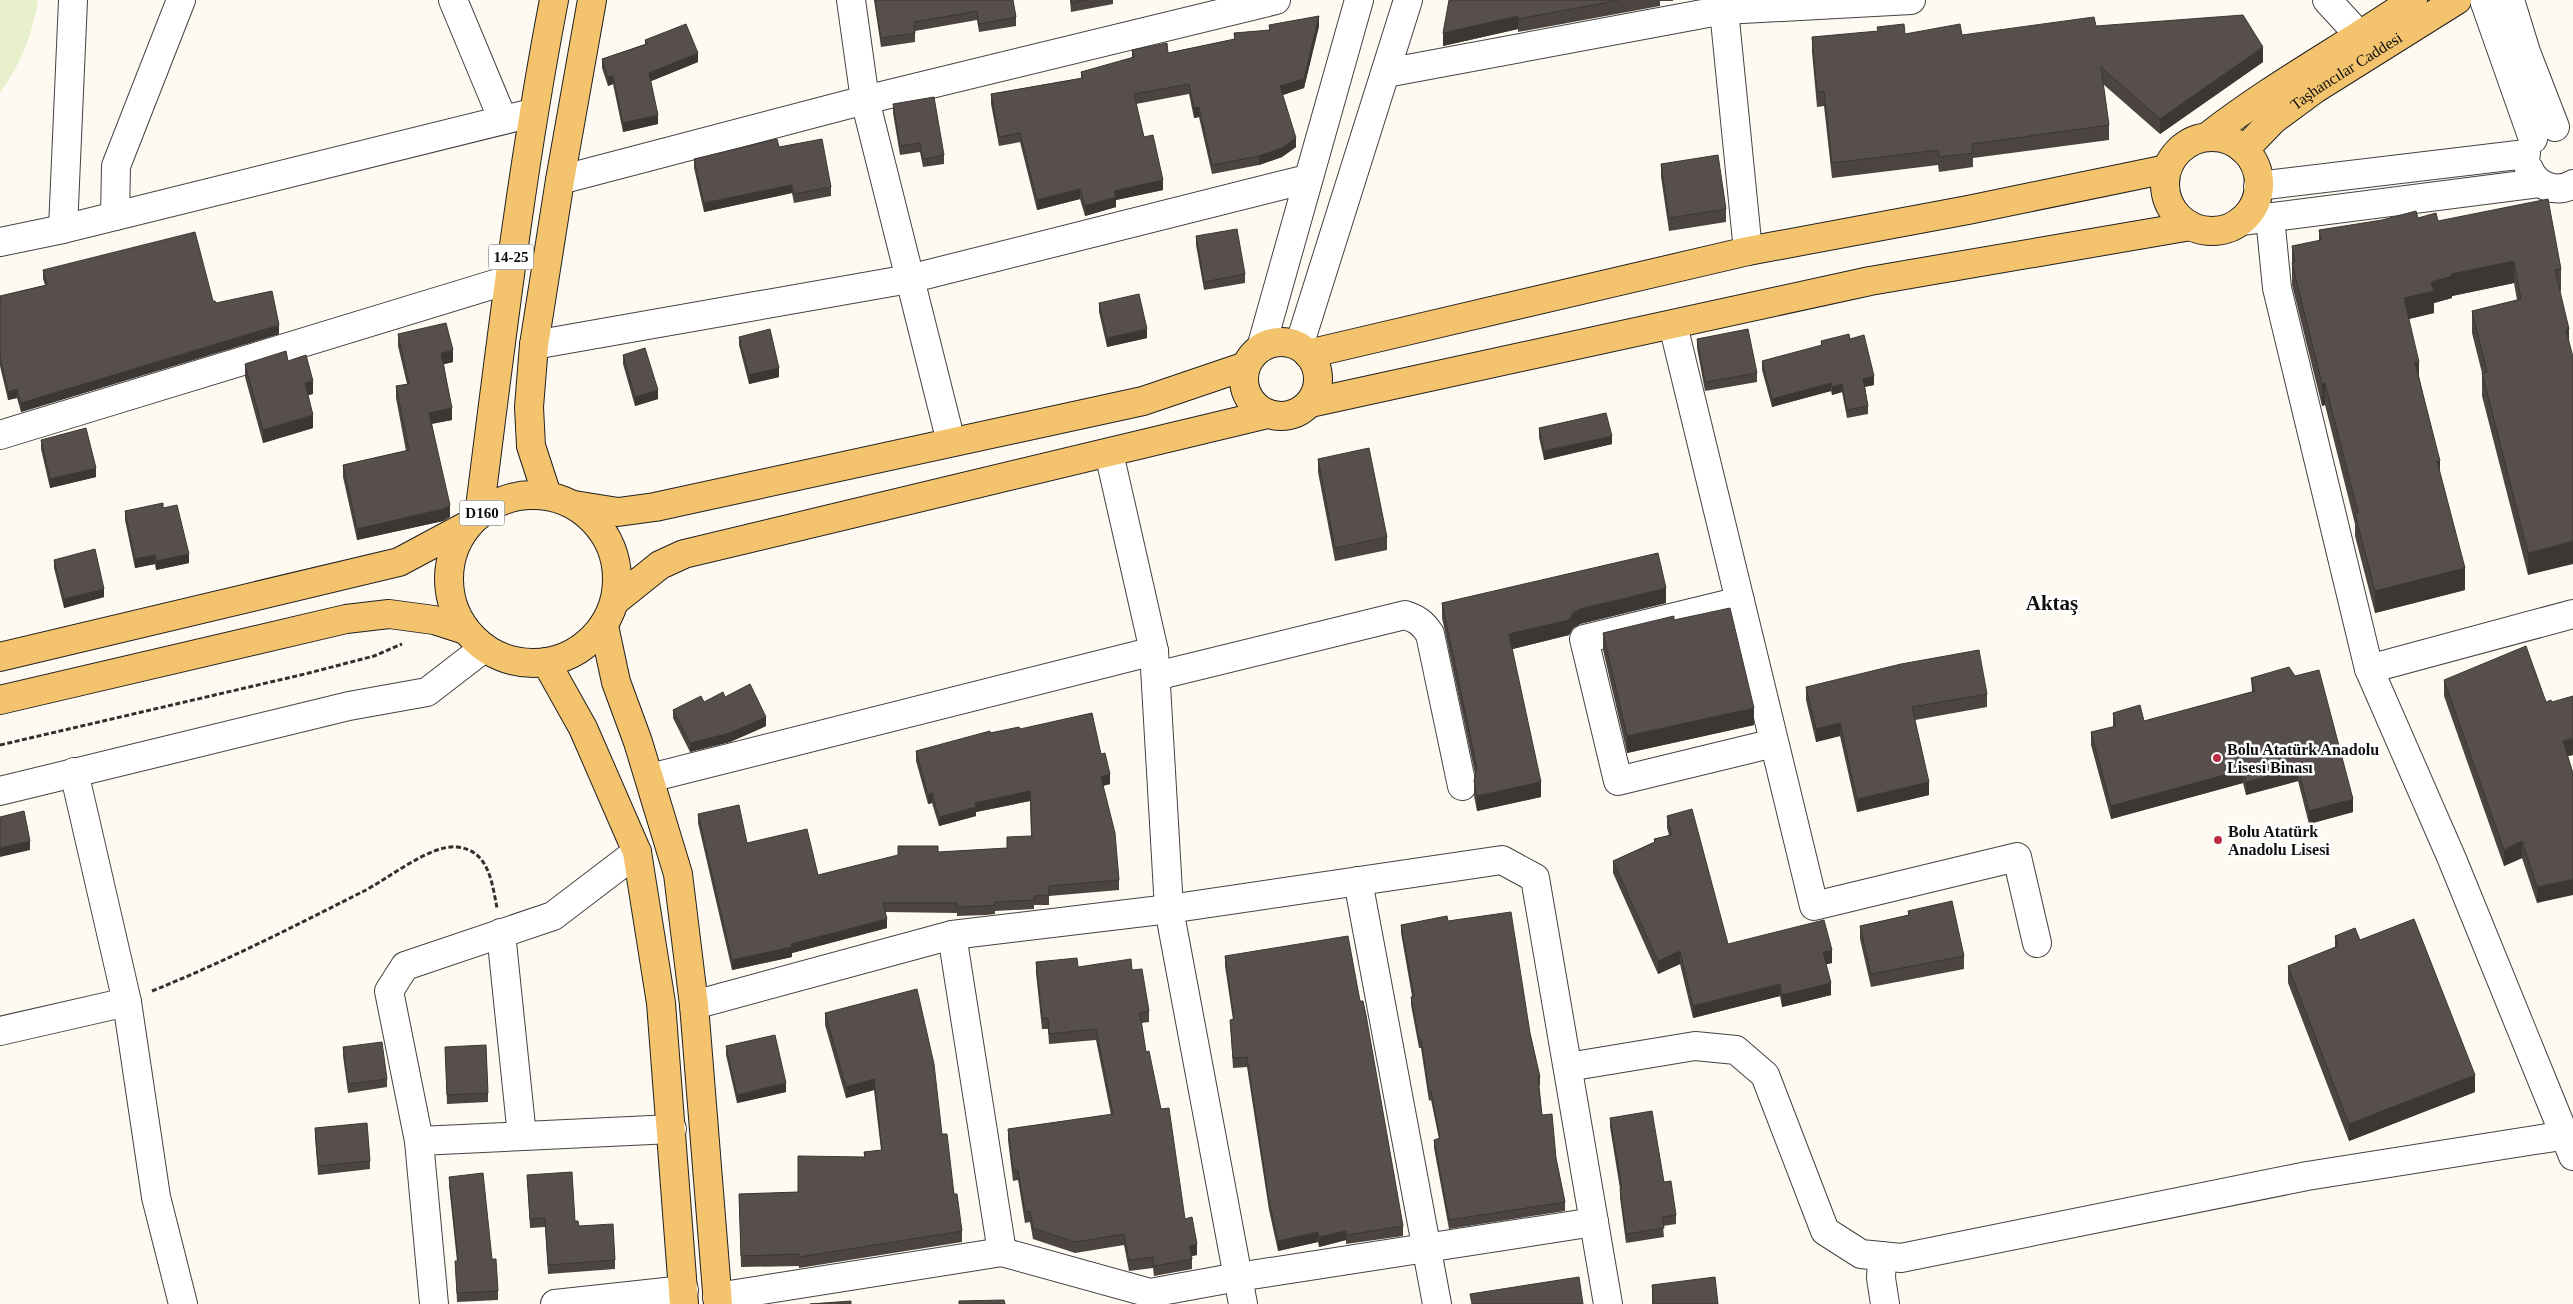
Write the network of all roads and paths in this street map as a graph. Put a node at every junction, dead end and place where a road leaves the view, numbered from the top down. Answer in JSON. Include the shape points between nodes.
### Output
{"nodes":[{"id":1,"x":73,"y":0,"type":"edge"},
{"id":2,"x":181,"y":0,"type":"edge"},
{"id":3,"x":453,"y":0,"type":"edge"},
{"id":4,"x":554,"y":0,"type":"edge"},
{"id":5,"x":592,"y":0,"type":"edge"},
{"id":6,"x":851,"y":0,"type":"edge"},
{"id":7,"x":1276,"y":0,"type":"edge"},
{"id":8,"x":1359,"y":0,"type":"edge"},
{"id":9,"x":1408,"y":0,"type":"edge"},
{"id":10,"x":1911,"y":0,"type":"edge"},
{"id":11,"x":2327,"y":0,"type":"edge"},
{"id":12,"x":2413,"y":0,"type":"edge"},
{"id":13,"x":2457,"y":0,"type":"edge"},
{"id":14,"x":2484,"y":0,"type":"edge"},
{"id":15,"x":2510,"y":0,"type":"edge"},
{"id":16,"x":1723,"y":5,"type":"edge"},
{"id":17,"x":2360,"y":36,"type":"junction"},
{"id":18,"x":1386,"y":72,"type":"junction"},
{"id":19,"x":865,"y":100,"type":"junction"},
{"id":20,"x":532,"y":113,"type":"junction"},
{"id":21,"x":503,"y":120,"type":"junction"},
{"id":22,"x":2207,"y":137,"type":"junction"},
{"id":23,"x":2547,"y":138,"type":"edge"},
{"id":24,"x":2244,"y":150,"type":"junction"},
{"id":25,"x":2167,"y":169,"type":"junction"},
{"id":26,"x":1307,"y":179,"type":"junction"},
{"id":27,"x":560,"y":180,"type":"junction"},
{"id":28,"x":2539,"y":183,"type":"junction"},
{"id":29,"x":2258,"y":186,"type":"junction"},
{"id":30,"x":2572,"y":187,"type":"edge"},
{"id":31,"x":115,"y":216,"type":"junction"},
{"id":32,"x":2270,"y":217,"type":"junction"},
{"id":33,"x":2241,"y":221,"type":"junction"},
{"id":34,"x":2191,"y":226,"type":"junction"},
{"id":35,"x":62,"y":229,"type":"junction"},
{"id":36,"x":0,"y":242,"type":"edge"},
{"id":37,"x":1748,"y":251,"type":"junction"},
{"id":38,"x":508,"y":280,"type":"junction"},
{"id":39,"x":909,"y":280,"type":"junction"},
{"id":40,"x":1673,"y":325,"type":"junction"},
{"id":41,"x":534,"y":345,"type":"junction"},
{"id":42,"x":1303,"y":350,"type":"junction"},
{"id":43,"x":1254,"y":357,"type":"junction"},
{"id":44,"x":1310,"y":403,"type":"junction"},
{"id":45,"x":1268,"y":414,"type":"junction"},
{"id":46,"x":0,"y":434,"type":"edge"},
{"id":47,"x":951,"y":442,"type":"junction"},
{"id":48,"x":1109,"y":453,"type":"junction"},
{"id":49,"x":547,"y":495,"type":"junction"},
{"id":50,"x":574,"y":505,"type":"junction"},
{"id":51,"x":474,"y":520,"type":"junction"},
{"id":52,"x":1740,"y":600,"type":"junction"},
{"id":53,"x":615,"y":602,"type":"junction"},
{"id":54,"x":2573,"y":614,"type":"edge"},
{"id":55,"x":604,"y":626,"type":"junction"},
{"id":56,"x":475,"y":639,"type":"junction"},
{"id":57,"x":402,"y":643,"type":"dead end"},
{"id":58,"x":0,"y":657,"type":"edge"},
{"id":59,"x":546,"y":662,"type":"junction"},
{"id":60,"x":1155,"y":664,"type":"junction"},
{"id":61,"x":2369,"y":669,"type":"junction"},
{"id":62,"x":0,"y":700,"type":"edge"},
{"id":63,"x":1774,"y":743,"type":"junction"},
{"id":64,"x":0,"y":745,"type":"edge"},
{"id":65,"x":74,"y":772,"type":"junction"},
{"id":66,"x":650,"y":778,"type":"junction"},
{"id":67,"x":1462,"y":786,"type":"dead end"},
{"id":68,"x":0,"y":792,"type":"edge"},
{"id":69,"x":637,"y":852,"type":"junction"},
{"id":70,"x":1358,"y":881,"type":"junction"},
{"id":71,"x":1169,"y":909,"type":"junction"},
{"id":72,"x":501,"y":934,"type":"junction"},
{"id":73,"x":952,"y":935,"type":"junction"},
{"id":74,"x":2037,"y":943,"type":"dead end"},
{"id":75,"x":127,"y":1002,"type":"junction"},
{"id":76,"x":694,"y":1005,"type":"junction"},
{"id":77,"x":0,"y":1031,"type":"edge"},
{"id":78,"x":1568,"y":1067,"type":"junction"},
{"id":79,"x":672,"y":1128,"type":"junction"},
{"id":80,"x":522,"y":1136,"type":"junction"},
{"id":81,"x":420,"y":1141,"type":"junction"},
{"id":82,"x":2570,"y":1142,"type":"edge"},
{"id":83,"x":1594,"y":1222,"type":"junction"},
{"id":84,"x":1426,"y":1248,"type":"junction"},
{"id":85,"x":1002,"y":1252,"type":"junction"},
{"id":86,"x":1882,"y":1256,"type":"junction"},
{"id":87,"x":1238,"y":1277,"type":"junction"},
{"id":88,"x":684,"y":1297,"type":"edge"},
{"id":89,"x":1146,"y":1299,"type":"edge"},
{"id":90,"x":717,"y":1300,"type":"edge"},
{"id":91,"x":183,"y":1304,"type":"edge"},
{"id":92,"x":434,"y":1304,"type":"edge"},
{"id":93,"x":555,"y":1304,"type":"edge"},
{"id":94,"x":1243,"y":1304,"type":"edge"},
{"id":95,"x":1437,"y":1304,"type":"edge"},
{"id":96,"x":1608,"y":1304,"type":"edge"},
{"id":97,"x":1885,"y":1304,"type":"edge"}],
"edges":[{"from":1,"to":35,"type":"street"},
{"from":2,"to":31,"type":"street","via":[[116,166]]},
{"from":3,"to":21,"type":"street"},
{"from":4,"to":20,"type":"main road","number":"14-25"},
{"from":5,"to":27,"type":"main road","number":"14-25"},
{"from":6,"to":19,"type":"street"},
{"from":7,"to":19,"type":"street"},
{"from":8,"to":26,"type":"street"},
{"from":9,"to":18,"type":"street"},
{"from":10,"to":16,"type":"street"},
{"from":11,"to":17,"type":"street"},
{"from":12,"to":17,"type":"main road","name":"Taşhancılar Caddesi"},
{"from":13,"to":24,"type":"main road","name":"Taşhancılar Caddesi","via":[[2315,89],[2274,120]]},
{"from":14,"to":23,"type":"street"},
{"from":15,"to":23,"type":"street"},
{"from":16,"to":18,"type":"street"},
{"from":16,"to":37,"type":"street"},
{"from":17,"to":22,"type":"main road","name":"Taşhancılar Caddesi","via":[[2278,86]]},
{"from":18,"to":42,"type":"street"},
{"from":19,"to":27,"type":"street"},
{"from":19,"to":39,"type":"street"},
{"from":20,"to":21,"type":"street"},
{"from":20,"to":38,"type":"main road","number":"14-25"},
{"from":21,"to":31,"type":"street"},
{"from":22,"to":24,"type":"main road","via":[[2233,142]]},
{"from":22,"to":25,"type":"main road","via":[[2183,147]]},
{"from":23,"to":28,"type":"street","via":[[2532,175]]},
{"from":23,"to":29,"type":"street"},
{"from":24,"to":29,"type":"main road","via":[[2252,160]]},
{"from":25,"to":34,"type":"main road","via":[[2166,195],[2171,208]]},
{"from":25,"to":37,"type":"main road"},
{"from":26,"to":39,"type":"street"},
{"from":26,"to":43,"type":"street"},
{"from":27,"to":41,"type":"main road","number":"14-25"},
{"from":28,"to":30,"type":"street","via":[[2549,188]]},
{"from":28,"to":32,"type":"street"},
{"from":29,"to":33,"type":"main road","via":[[2256,199]]},
{"from":31,"to":35,"type":"street"},
{"from":32,"to":33,"type":"street"},
{"from":32,"to":61,"type":"street","via":[[2277,288]]},
{"from":33,"to":34,"type":"main road","via":[[2216,231]]},
{"from":34,"to":40,"type":"main road","via":[[1870,281]]},
{"from":35,"to":36,"type":"street"},
{"from":37,"to":42,"type":"main road"},
{"from":38,"to":46,"type":"street"},
{"from":38,"to":51,"type":"main road","number":"14-25"},
{"from":39,"to":41,"type":"street"},
{"from":39,"to":47,"type":"street"},
{"from":40,"to":44,"type":"main road"},
{"from":40,"to":52,"type":"street"},
{"from":41,"to":49,"type":"main road","number":"14-25","via":[[529,407],[531,446]]},
{"from":42,"to":43,"type":"main road","via":[[1283,342],[1272,343]]},
{"from":42,"to":44,"type":"main road","via":[[1317,370],[1318,381]]},
{"from":43,"to":45,"type":"main road","via":[[1245,389],[1250,400]]},
{"from":43,"to":47,"type":"main road","via":[[1143,401]]},
{"from":44,"to":45,"type":"main road","via":[[1291,415],[1279,417]]},
{"from":45,"to":48,"type":"main road"},
{"from":47,"to":50,"type":"main road","via":[[655,507],[618,512]]},
{"from":48,"to":53,"type":"main road","via":[[684,554],[660,564]]},
{"from":48,"to":60,"type":"street"},
{"from":49,"to":50,"type":"main road","number":"D160"},
{"from":49,"to":51,"type":"main road","number":"D160","via":[[518,496],[490,506]]},
{"from":50,"to":53,"type":"main road","number":"D160","via":[[597,523],[612,548],[618,575]]},
{"from":51,"to":56,"type":"main road","number":"D160","via":[[454,550],[449,579],[453,606]]},
{"from":51,"to":58,"type":"main road","via":[[399,562]]},
{"from":52,"to":63,"type":"street"},
{"from":52,"to":63,"type":"street","via":[[1584,639],[1595,686],[1618,781]]},
{"from":53,"to":55,"type":"main road","number":"D160"},
{"from":54,"to":61,"type":"street"},
{"from":55,"to":59,"type":"main road","number":"D160","via":[[586,646],[562,659]]},
{"from":55,"to":66,"type":"main road","via":[[616,682]]},
{"from":56,"to":59,"type":"main road","number":"D160","via":[[509,660],[536,664]]},
{"from":56,"to":62,"type":"main road","via":[[434,620],[389,614],[346,619]]},
{"from":56,"to":65,"type":"street","via":[[428,692],[349,706]]},
{"from":57,"to":64,"type":"path","via":[[374,656],[305,674]]},
{"from":59,"to":69,"type":"main road","via":[[582,728]]},
{"from":60,"to":66,"type":"street"},
{"from":60,"to":67,"type":"street","via":[[1405,615],[1412,617],[1430,634]]},
{"from":60,"to":71,"type":"street"},
{"from":61,"to":82,"type":"street"},
{"from":63,"to":74,"type":"street","via":[[1814,906],[2017,857]]},
{"from":65,"to":68,"type":"street"},
{"from":65,"to":75,"type":"street"},
{"from":66,"to":76,"type":"main road","via":[[678,874]]},
{"from":69,"to":72,"type":"street","via":[[552,916]]},
{"from":69,"to":79,"type":"main road","via":[[661,1003]]},
{"from":70,"to":71,"type":"street"},
{"from":70,"to":78,"type":"street","via":[[1502,860],[1535,878]]},
{"from":70,"to":84,"type":"street"},
{"from":71,"to":73,"type":"street"},
{"from":71,"to":87,"type":"street"},
{"from":72,"to":75,"type":"path","via":[[486,865],[480,857],[465,849],[445,847],[365,891],[198,973]]},
{"from":72,"to":80,"type":"street"},
{"from":72,"to":81,"type":"street","via":[[405,966],[390,991]]},
{"from":73,"to":76,"type":"street"},
{"from":73,"to":85,"type":"street"},
{"from":75,"to":77,"type":"street"},
{"from":75,"to":91,"type":"street","via":[[156,1197]]},
{"from":76,"to":90,"type":"main road"},
{"from":78,"to":83,"type":"street"},
{"from":78,"to":86,"type":"street","via":[[1695,1046],[1736,1050],[1765,1074],[1825,1231],[1861,1254]]},
{"from":79,"to":80,"type":"street"},
{"from":79,"to":88,"type":"main road"},
{"from":80,"to":81,"type":"street"},
{"from":81,"to":92,"type":"street"},
{"from":82,"to":86,"type":"street","via":[[2307,1176],[1901,1258]]},
{"from":83,"to":84,"type":"street"},
{"from":83,"to":96,"type":"street"},
{"from":84,"to":87,"type":"street"},
{"from":84,"to":95,"type":"street"},
{"from":85,"to":89,"type":"street"},
{"from":85,"to":90,"type":"street"},
{"from":86,"to":97,"type":"street"},
{"from":87,"to":89,"type":"street"},
{"from":87,"to":94,"type":"street"},
{"from":88,"to":93,"type":"street"}]}
